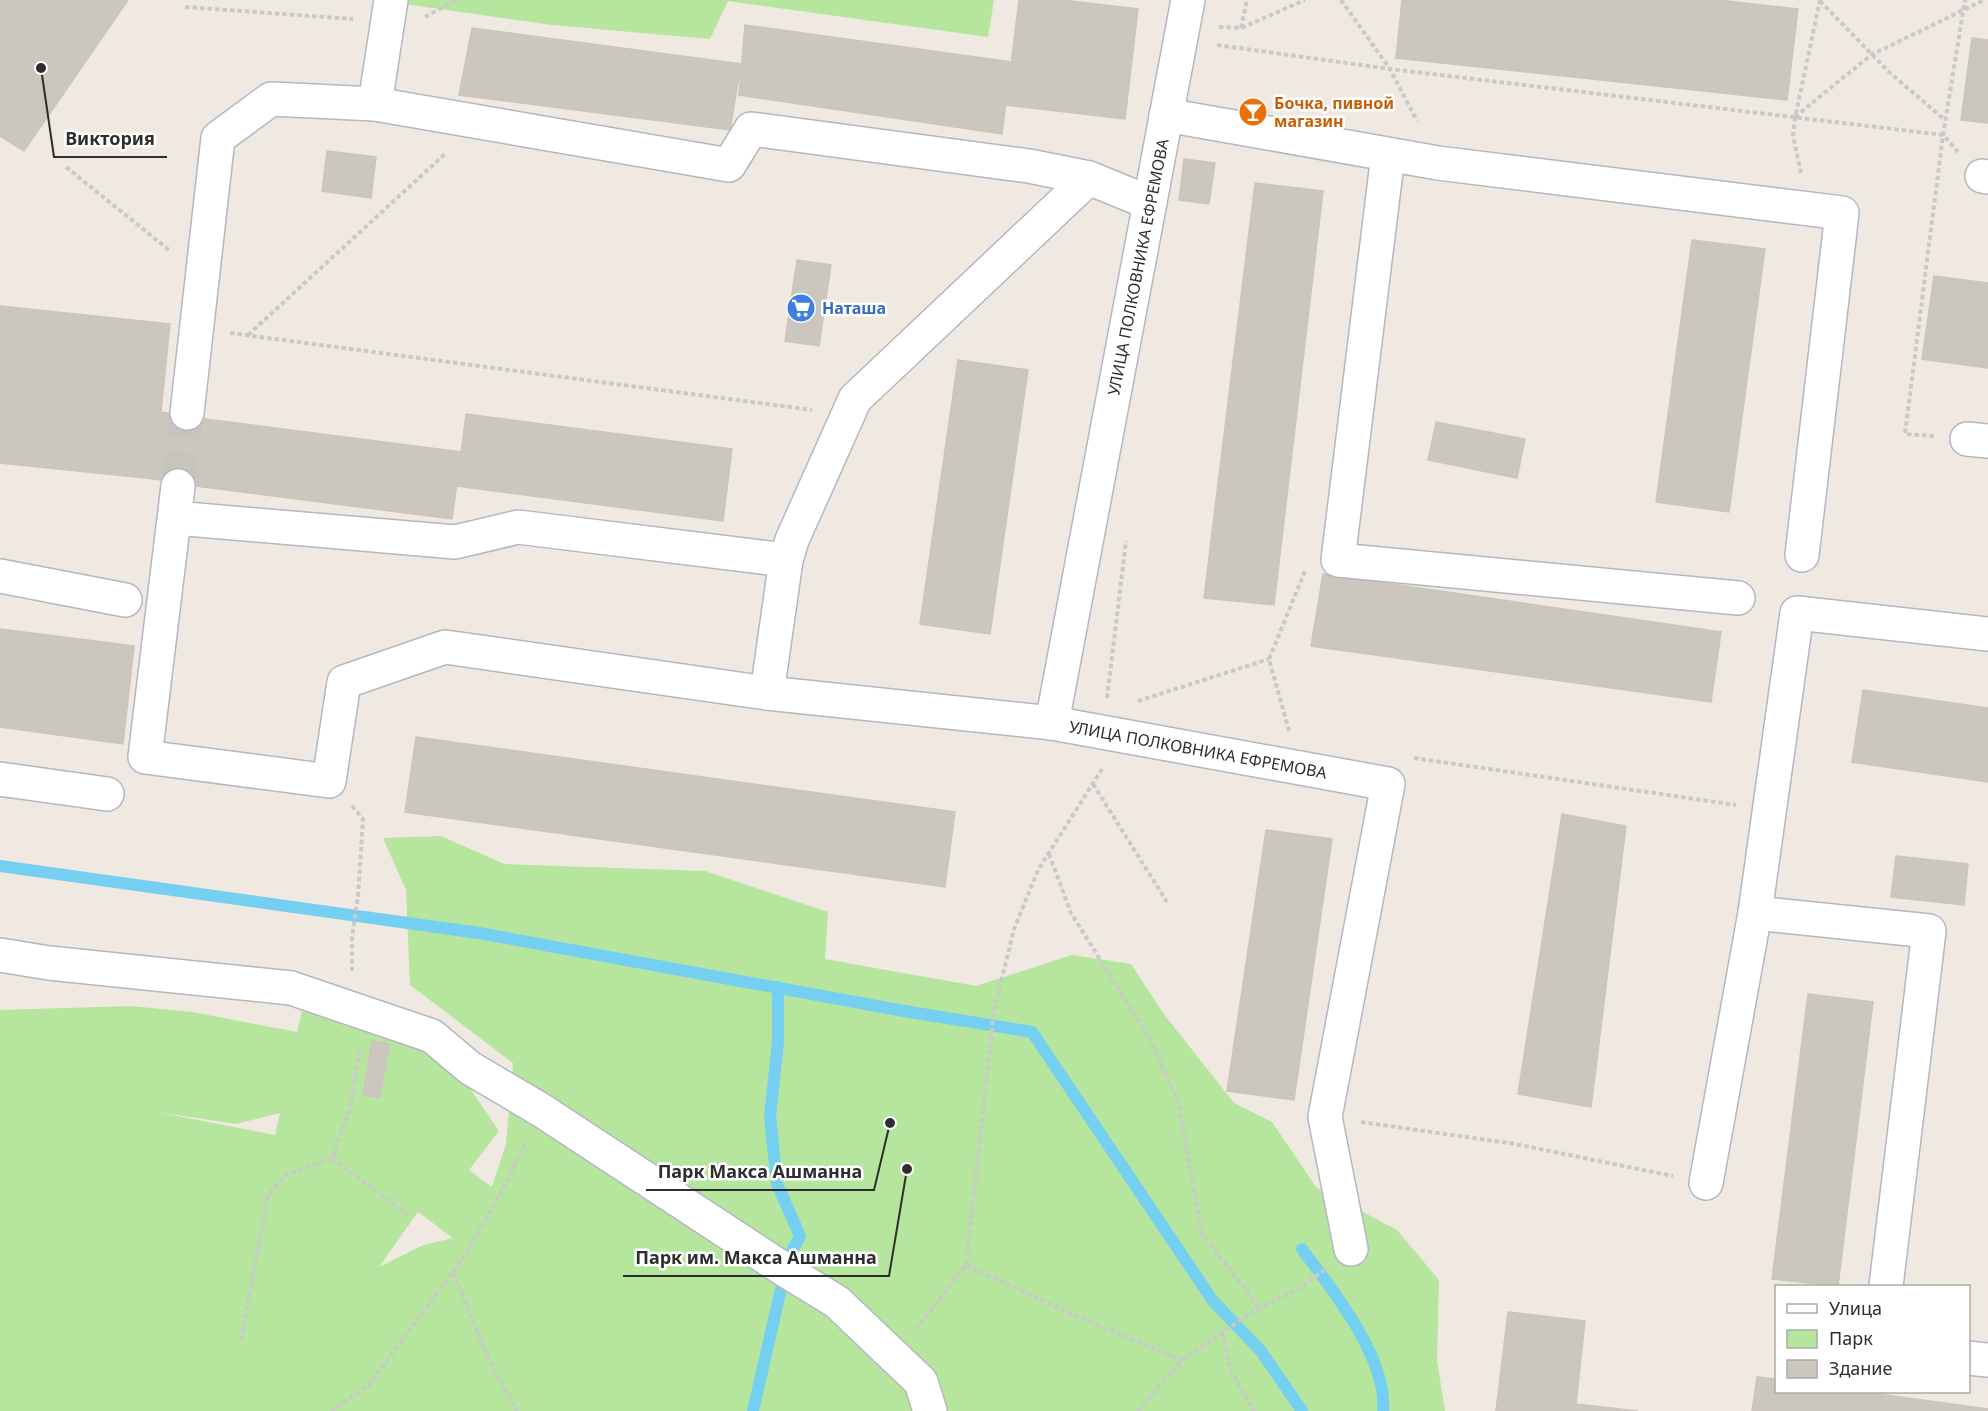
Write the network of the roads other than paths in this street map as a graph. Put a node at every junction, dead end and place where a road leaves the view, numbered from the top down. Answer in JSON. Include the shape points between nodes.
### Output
{"nodes":[{"id":1,"x":389,"y":11,"type":"edge"},
{"id":2,"x":1184,"y":22,"type":"edge"},
{"id":3,"x":375,"y":104,"type":"junction"},
{"id":4,"x":1166,"y":115,"type":"junction"},
{"id":5,"x":1388,"y":155,"type":"junction"},
{"id":6,"x":1089,"y":178,"type":"junction"},
{"id":7,"x":1150,"y":203,"type":"junction"},
{"id":8,"x":187,"y":413,"type":"tunnel mouth"},
{"id":9,"x":1802,"y":555,"type":"dead end"},
{"id":10,"x":786,"y":560,"type":"junction"},
{"id":11,"x":0,"y":576,"type":"edge"},
{"id":12,"x":1738,"y":598,"type":"dead end"},
{"id":13,"x":125,"y":600,"type":"dead end"},
{"id":14,"x":1988,"y":634,"type":"edge"},
{"id":15,"x":767,"y":693,"type":"junction"},
{"id":16,"x":1052,"y":723,"type":"junction"},
{"id":17,"x":0,"y":779,"type":"edge"},
{"id":18,"x":107,"y":794,"type":"dead end"},
{"id":19,"x":1755,"y":913,"type":"junction"},
{"id":20,"x":0,"y":955,"type":"edge"},
{"id":21,"x":1706,"y":1183,"type":"road end"},
{"id":22,"x":1351,"y":1249,"type":"dead end"},
{"id":23,"x":1886,"y":1285,"type":"edge"},
{"id":24,"x":1970,"y":1358,"type":"edge"},
{"id":25,"x":1988,"y":1360,"type":"edge"},
{"id":26,"x":930,"y":1411,"type":"edge"}],
"edges":[{"from":1,"to":3,"type":"street"},
{"from":2,"to":4,"type":"street","name":"УЛИЦА ПОЛКОВНИКА ЕФРЕМОВА"},
{"from":3,"to":6,"type":"street","via":[[729,165],[751,129],[1029,166]]},
{"from":3,"to":8,"type":"street","via":[[271,99],[218,138]]},
{"from":4,"to":5,"type":"street"},
{"from":4,"to":7,"type":"street","name":"УЛИЦА ПОЛКОВНИКА ЕФРЕМОВА"},
{"from":5,"to":9,"type":"street","via":[[1842,213]]},
{"from":5,"to":12,"type":"street","via":[[1338,560]]},
{"from":6,"to":7,"type":"street"},
{"from":6,"to":10,"type":"street","via":[[855,399]]},
{"from":7,"to":16,"type":"street","name":"УЛИЦА ПОЛКОВНИКА ЕФРЕМОВА"},
{"from":10,"to":15,"type":"street"},
{"from":10,"to":15,"type":"street","via":[[518,527],[455,542],[177,502],[146,758],[329,781],[344,682],[445,647]]},
{"from":11,"to":13,"type":"street"},
{"from":14,"to":19,"type":"street","via":[[1797,614]]},
{"from":15,"to":16,"type":"street"},
{"from":16,"to":22,"type":"street","name":"УЛИЦА ПОЛКОВНИКА ЕФРЕМОВА","via":[[1124,736],[1287,752],[1388,784],[1325,1117]]},
{"from":17,"to":18,"type":"street"},
{"from":19,"to":21,"type":"street"},
{"from":19,"to":23,"type":"street","via":[[1929,931]]},
{"from":20,"to":26,"type":"street","via":[[291,988],[432,1036],[470,1068],[837,1302],[921,1382]]},
{"from":24,"to":25,"type":"street"}]}
